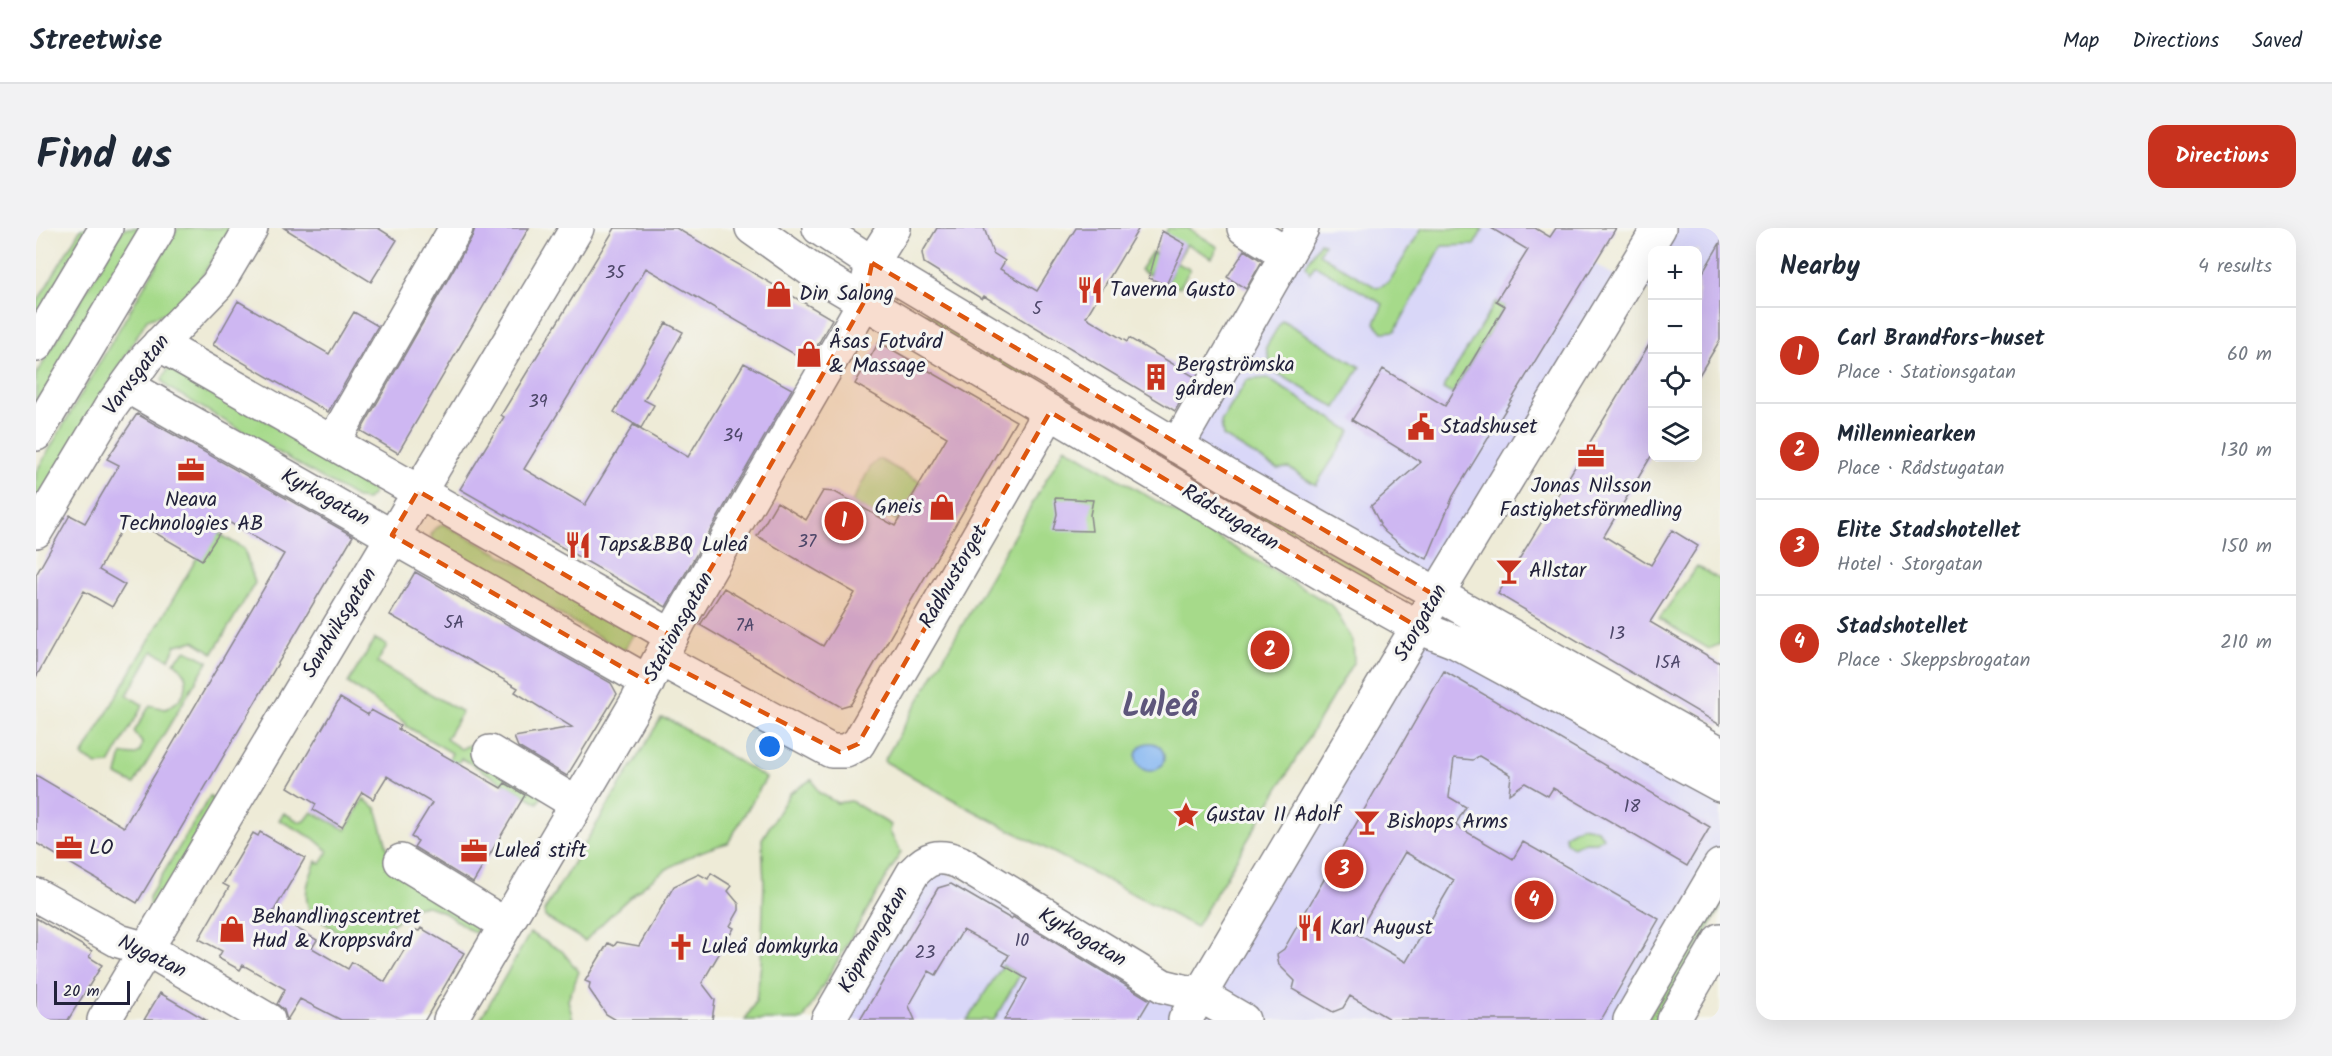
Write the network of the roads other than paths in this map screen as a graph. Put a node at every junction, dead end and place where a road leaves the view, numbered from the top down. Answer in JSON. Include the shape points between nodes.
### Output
{"nodes":[{"id":1,"x":106,"y":228,"type":"edge"},
{"id":2,"x":159,"y":228,"type":"edge"},
{"id":3,"x":251,"y":228,"type":"edge"},
{"id":4,"x":456,"y":228,"type":"edge"},
{"id":5,"x":577,"y":228,"type":"edge"},
{"id":6,"x":752,"y":228,"type":"edge"},
{"id":7,"x":819,"y":228,"type":"edge"},
{"id":8,"x":894,"y":228,"type":"edge"},
{"id":9,"x":1244,"y":228,"type":"edge"},
{"id":10,"x":1659,"y":228,"type":"edge"},
{"id":11,"x":1294,"y":241,"type":"edge"},
{"id":12,"x":872,"y":263,"type":"junction"},
{"id":13,"x":864,"y":302,"type":"junction"},
{"id":14,"x":159,"y":344,"type":"junction"},
{"id":15,"x":36,"y":345,"type":"edge"},
{"id":16,"x":127,"y":386,"type":"junction"},
{"id":17,"x":1050,"y":412,"type":"junction"},
{"id":18,"x":36,"y":435,"type":"edge"},
{"id":19,"x":333,"y":442,"type":"junction"},
{"id":20,"x":1178,"y":446,"type":"junction"},
{"id":21,"x":418,"y":491,"type":"junction"},
{"id":22,"x":36,"y":531,"type":"edge"},
{"id":23,"x":392,"y":535,"type":"junction"},
{"id":24,"x":549,"y":565,"type":"junction"},
{"id":25,"x":1436,"y":596,"type":"junction"},
{"id":26,"x":523,"y":611,"type":"junction"},
{"id":27,"x":1418,"y":627,"type":"junction"},
{"id":28,"x":660,"y":659,"type":"junction"},
{"id":29,"x":859,"y":741,"type":"joint"},
{"id":30,"x":490,"y":752,"type":"dead end"},
{"id":31,"x":1720,"y":753,"type":"edge"},
{"id":32,"x":1720,"y":785,"type":"edge"},
{"id":33,"x":577,"y":804,"type":"junction"},
{"id":34,"x":400,"y":861,"type":"dead end"},
{"id":35,"x":924,"y":862,"type":"joint"},
{"id":36,"x":1720,"y":866,"type":"edge"},
{"id":37,"x":36,"y":895,"type":"edge"},
{"id":38,"x":506,"y":925,"type":"junction"},
{"id":39,"x":1720,"y":940,"type":"edge"},
{"id":40,"x":147,"y":949,"type":"junction"},
{"id":41,"x":1192,"y":1008,"type":"edge"},
{"id":42,"x":104,"y":1020,"type":"edge"},
{"id":43,"x":268,"y":1020,"type":"edge"},
{"id":44,"x":450,"y":1020,"type":"edge"},
{"id":45,"x":828,"y":1020,"type":"edge"},
{"id":46,"x":1243,"y":1020,"type":"edge"},
{"id":47,"x":1630,"y":1020,"type":"edge"},
{"id":48,"x":1673,"y":1020,"type":"edge"}],
"edges":[{"from":1,"to":15,"type":"street"},
{"from":2,"to":18,"type":"street"},
{"from":3,"to":14,"type":"street","name":"Varvsgatan","via":[[217,285]]},
{"from":4,"to":19,"type":"street"},
{"from":5,"to":21,"type":"street","name":"Sandviksgatan"},
{"from":6,"to":13,"type":"street","name":"Rådstugatan","via":[[813,272]]},
{"from":7,"to":12,"type":"street","name":"Rådstugatan"},
{"from":8,"to":12,"type":"street","name":"Stationsgatan"},
{"from":9,"to":11,"type":"street"},
{"from":10,"to":25,"type":"street","name":"Storgatan"},
{"from":11,"to":20,"type":"street"},
{"from":12,"to":13,"type":"street","name":"Stationsgatan"},
{"from":12,"to":20,"type":"street","name":"Rådstugatan"},
{"from":13,"to":17,"type":"street","name":"Rådstugatan"},
{"from":13,"to":28,"type":"street","name":"Stationsgatan"},
{"from":14,"to":16,"type":"street","name":"Varvsgatan"},
{"from":14,"to":19,"type":"street","name":"Kyrkogatan"},
{"from":16,"to":22,"type":"street","name":"Varvsgatan"},
{"from":16,"to":23,"type":"street","name":"Kyrkogatan"},
{"from":17,"to":27,"type":"street","name":"Rådstugatan"},
{"from":17,"to":29,"type":"street","name":"Rådhustorget"},
{"from":19,"to":21,"type":"street","name":"Kyrkogatan"},
{"from":20,"to":25,"type":"street","name":"Rådstugatan"},
{"from":21,"to":23,"type":"street","name":"Sandviksgatan"},
{"from":21,"to":24,"type":"street","name":"Kyrkogatan"},
{"from":23,"to":26,"type":"street","name":"Kyrkogatan"},
{"from":23,"to":40,"type":"street","name":"Sandviksgatan"},
{"from":24,"to":26,"type":"street"},
{"from":24,"to":28,"type":"street","name":"Kyrkogatan"},
{"from":25,"to":27,"type":"street","name":"Storgatan"},
{"from":25,"to":31,"type":"street","name":"Rådstugatan"},
{"from":26,"to":28,"type":"street","name":"Kyrkogatan"},
{"from":27,"to":32,"type":"street","name":"Rådstugatan","via":[[1456,642]]},
{"from":27,"to":41,"type":"street","name":"Storgatan"},
{"from":28,"to":29,"type":"street","name":"Kyrkogatan","via":[[831,750],[846,751]]},
{"from":28,"to":33,"type":"street","name":"Stationsgatan"},
{"from":30,"to":33,"type":"street"},
{"from":33,"to":38,"type":"street","name":"Stationsgatan"},
{"from":34,"to":38,"type":"street","via":[[477,895]]},
{"from":35,"to":41,"type":"street","name":"Kyrkogatan","via":[[936,856],[959,862],[1163,986]]},
{"from":35,"to":45,"type":"street","name":"Köpmangatan","via":[[913,873]]},
{"from":36,"to":47,"type":"street"},
{"from":37,"to":40,"type":"street","name":"Nygatan","via":[[99,931]]},
{"from":38,"to":44,"type":"street","name":"Stationsgatan"},
{"from":39,"to":48,"type":"street"},
{"from":40,"to":42,"type":"street","name":"Sandviksgatan"},
{"from":40,"to":43,"type":"street","name":"Nygatan"},
{"from":41,"to":46,"type":"street","name":"Kyrkogatan"}]}
